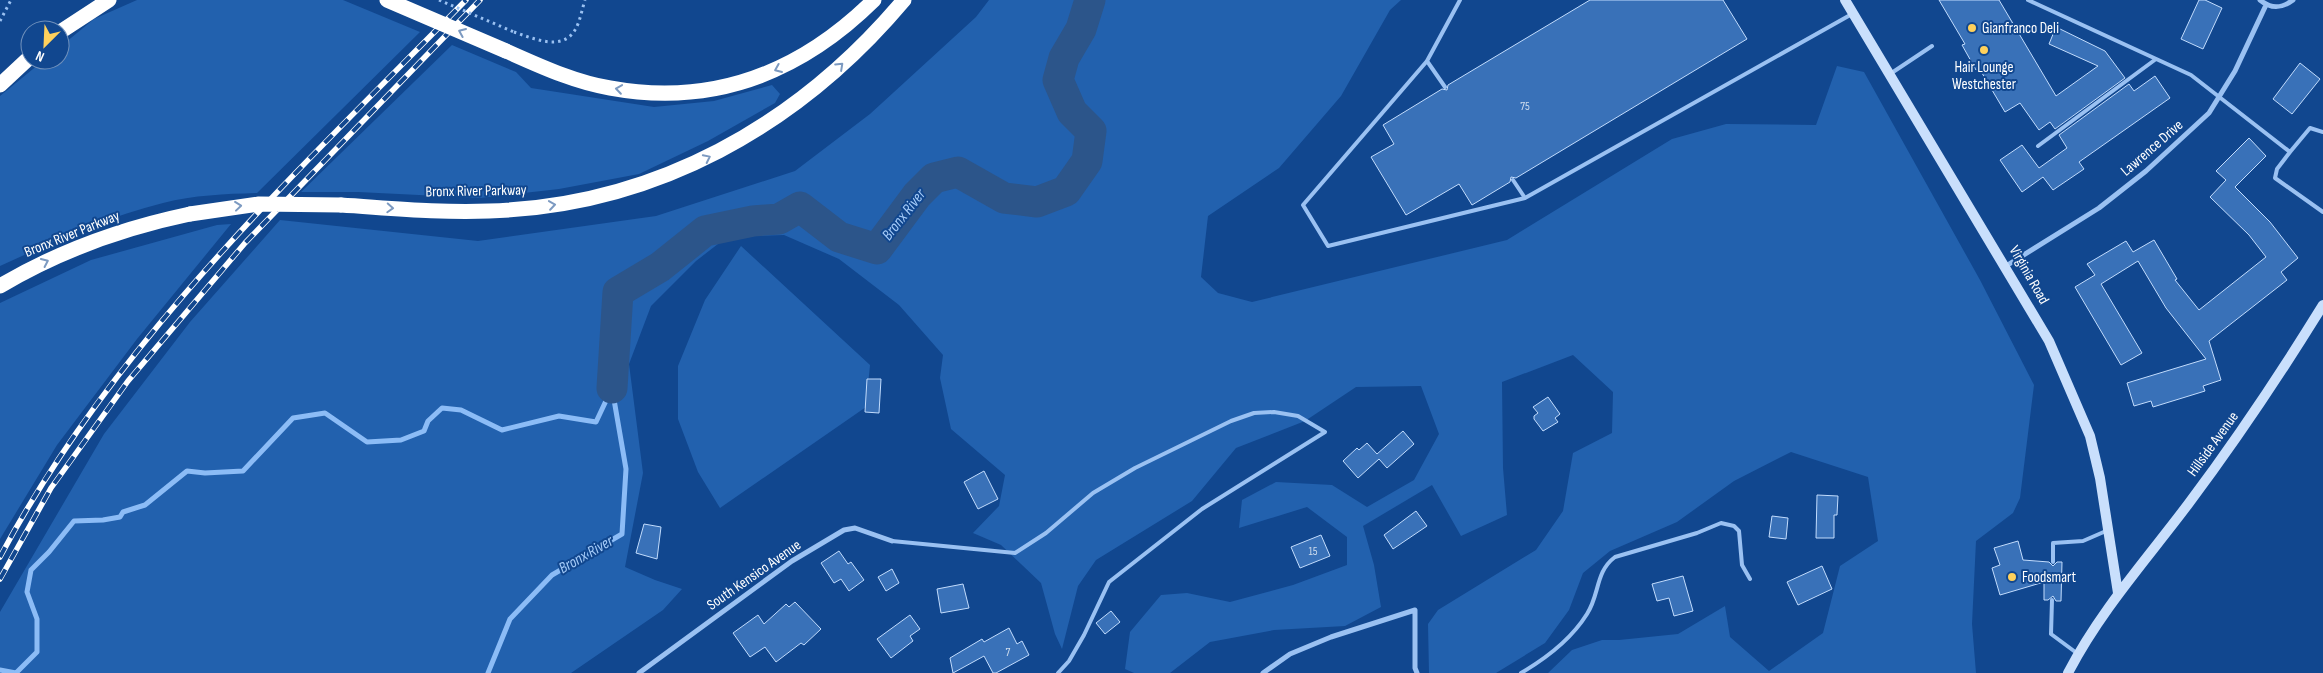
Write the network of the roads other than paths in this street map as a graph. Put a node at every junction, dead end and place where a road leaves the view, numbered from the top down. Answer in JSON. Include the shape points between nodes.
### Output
{"nodes":[{"id":1,"x":96,"y":0,"type":"edge"},
{"id":2,"x":109,"y":0,"type":"edge"},
{"id":3,"x":387,"y":0,"type":"edge"},
{"id":4,"x":874,"y":0,"type":"edge"},
{"id":5,"x":904,"y":0,"type":"edge"},
{"id":6,"x":1460,"y":0,"type":"edge"},
{"id":7,"x":1846,"y":0,"type":"edge"},
{"id":8,"x":2028,"y":0,"type":"edge"},
{"id":9,"x":2260,"y":0,"type":"edge"},
{"id":10,"x":2293,"y":0,"type":"edge"},
{"id":11,"x":2266,"y":5,"type":"junction"},
{"id":12,"x":1853,"y":13,"type":"junction"},
{"id":13,"x":70,"y":23,"type":"edge"},
{"id":14,"x":70,"y":25,"type":"edge"},
{"id":15,"x":1932,"y":46,"type":"dead end"},
{"id":16,"x":2156,"y":59,"type":"junction"},
{"id":17,"x":1427,"y":61,"type":"junction"},
{"id":18,"x":20,"y":66,"type":"edge"},
{"id":19,"x":1890,"y":74,"type":"junction"},
{"id":20,"x":0,"y":85,"type":"edge"},
{"id":21,"x":1445,"y":87,"type":"dead end"},
{"id":22,"x":2220,"y":97,"type":"junction"},
{"id":23,"x":2323,"y":132,"type":"edge"},
{"id":24,"x":2038,"y":146,"type":"dead end"},
{"id":25,"x":2290,"y":152,"type":"junction"},
{"id":26,"x":1513,"y":180,"type":"dead end"},
{"id":27,"x":1525,"y":198,"type":"junction"},
{"id":28,"x":2323,"y":212,"type":"edge"},
{"id":29,"x":2006,"y":266,"type":"junction"},
{"id":30,"x":0,"y":286,"type":"edge"},
{"id":31,"x":2323,"y":305,"type":"edge"},
{"id":32,"x":2108,"y":530,"type":"junction"},
{"id":33,"x":892,"y":541,"type":"joint"},
{"id":34,"x":2053,"y":562,"type":"dead end"},
{"id":35,"x":1750,"y":579,"type":"dead end"},
{"id":36,"x":2118,"y":593,"type":"junction"},
{"id":37,"x":2052,"y":600,"type":"dead end"},
{"id":38,"x":2078,"y":654,"type":"junction"},
{"id":39,"x":639,"y":673,"type":"edge"},
{"id":40,"x":1058,"y":673,"type":"edge"},
{"id":41,"x":1263,"y":673,"type":"edge"},
{"id":42,"x":1417,"y":673,"type":"edge"},
{"id":43,"x":1521,"y":673,"type":"edge"},
{"id":44,"x":2068,"y":673,"type":"edge"}],
"edges":[{"from":1,"to":13,"type":"highway"},
{"from":2,"to":14,"type":"highway"},
{"from":4,"to":3,"type":"highway","one_way":true,"bridge":true,"via":[[827,42],[785,66],[742,82],[706,90],[657,92],[610,88],[563,75]]},
{"from":30,"to":5,"type":"highway","name":"Bronx River Parkway","one_way":true,"bridge":true,"via":[[96,240],[190,214],[259,204],[504,210],[574,202],[654,180],[720,151],[789,108],[851,56]]},
{"from":6,"to":17,"type":"lane"},
{"from":7,"to":12,"type":"street","name":"Virginia Road"},
{"from":8,"to":16,"type":"lane"},
{"from":9,"to":11,"type":"street"},
{"from":10,"to":11,"type":"street","via":[[2280,7]]},
{"from":11,"to":22,"type":"street","name":"Lawrence Drive"},
{"from":12,"to":19,"type":"street","name":"Virginia Road"},
{"from":12,"to":27,"type":"lane"},
{"from":15,"to":19,"type":"lane"},
{"from":16,"to":22,"type":"lane","via":[[2191,75]]},
{"from":16,"to":24,"type":"lane"},
{"from":17,"to":21,"type":"lane"},
{"from":17,"to":27,"type":"lane","via":[[1303,205],[1328,246]]},
{"from":18,"to":20,"type":"highway"},
{"from":19,"to":29,"type":"street","name":"Virginia Road"},
{"from":22,"to":25,"type":"lane"},
{"from":22,"to":29,"type":"street","name":"Lawrence Drive","via":[[2209,114],[2191,131],[2106,202]]},
{"from":23,"to":25,"type":"lane","via":[[2310,128]]},
{"from":25,"to":28,"type":"lane","via":[[2275,178]]},
{"from":26,"to":27,"type":"lane"},
{"from":29,"to":32,"type":"street","name":"Virginia Road","via":[[2050,341],[2090,436]]},
{"from":31,"to":36,"type":"street","name":"Hillside Avenue","via":[[2256,411]]},
{"from":32,"to":34,"type":"lane","via":[[2083,541],[2053,543]]},
{"from":32,"to":36,"type":"street","name":"Virginia Road"},
{"from":33,"to":39,"type":"street","name":"South Kensico Avenue","via":[[855,528],[844,530],[792,561]]},
{"from":33,"to":40,"type":"lane","via":[[1015,553],[1046,533],[1093,493],[1135,468],[1231,421],[1254,413],[1274,412],[1298,416],[1325,432],[1202,509],[1109,582],[1084,635]]},
{"from":35,"to":43,"type":"lane","via":[[1742,566],[1739,531],[1734,526],[1721,523],[1615,557],[1602,572],[1588,614],[1540,662]]},
{"from":36,"to":38,"type":"street","name":"Hillside Avenue"},
{"from":37,"to":38,"type":"lane","via":[[2051,634]]},
{"from":38,"to":44,"type":"street","name":"Hillside Avenue"},
{"from":41,"to":42,"type":"street","via":[[1290,654],[1415,610]]}]}
